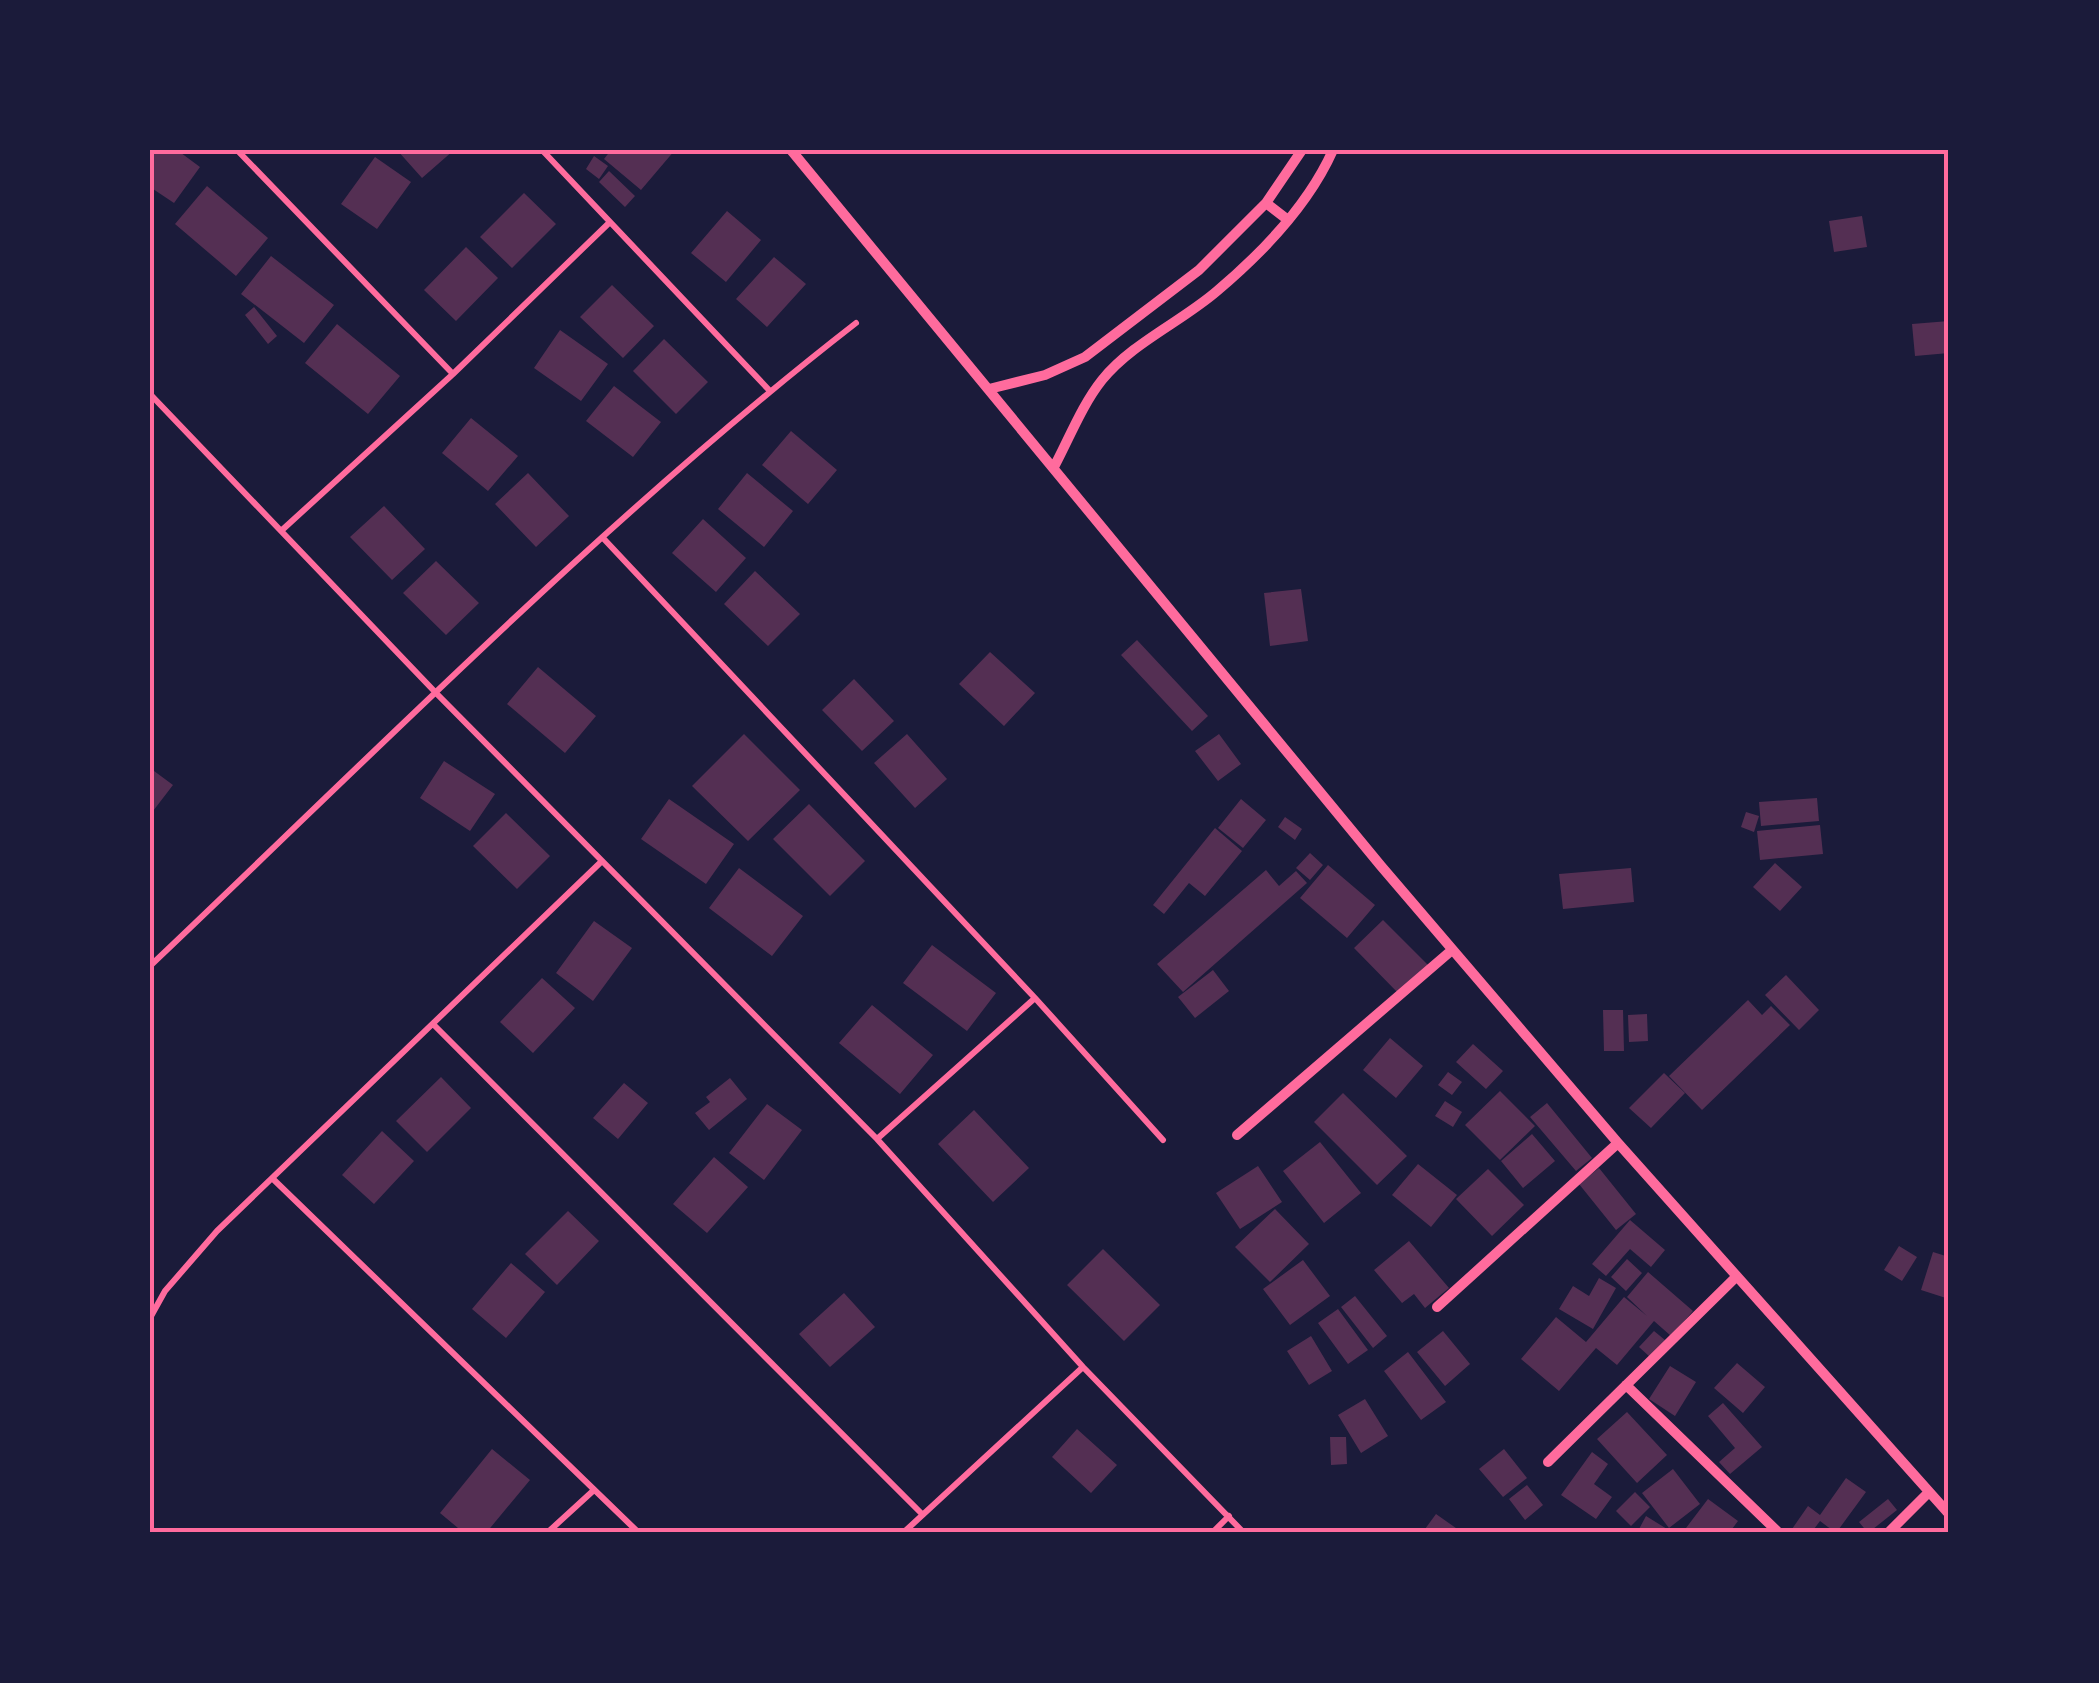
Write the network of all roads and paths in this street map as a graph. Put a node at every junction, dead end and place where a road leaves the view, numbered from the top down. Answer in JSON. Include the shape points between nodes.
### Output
{"nodes":[{"id":1,"x":238,"y":150,"type":"edge"},
{"id":2,"x":542,"y":150,"type":"edge"},
{"id":3,"x":791,"y":150,"type":"edge"},
{"id":4,"x":1302,"y":150,"type":"edge"},
{"id":5,"x":1333,"y":150,"type":"edge"},
{"id":6,"x":1266,"y":203,"type":"junction"},
{"id":7,"x":1288,"y":220,"type":"junction"},
{"id":8,"x":610,"y":222,"type":"junction"},
{"id":9,"x":856,"y":323,"type":"dead end"},
{"id":10,"x":453,"y":374,"type":"junction"},
{"id":11,"x":769,"y":390,"type":"junction"},
{"id":12,"x":989,"y":390,"type":"junction"},
{"id":13,"x":150,"y":394,"type":"edge"},
{"id":14,"x":1054,"y":468,"type":"junction"},
{"id":15,"x":281,"y":531,"type":"junction"},
{"id":16,"x":604,"y":538,"type":"junction"},
{"id":17,"x":437,"y":694,"type":"junction"},
{"id":18,"x":602,"y":862,"type":"junction"},
{"id":19,"x":1452,"y":950,"type":"junction"},
{"id":20,"x":150,"y":966,"type":"edge"},
{"id":21,"x":1035,"y":998,"type":"junction"},
{"id":22,"x":433,"y":1024,"type":"junction"},
{"id":23,"x":1237,"y":1135,"type":"dead end"},
{"id":24,"x":877,"y":1139,"type":"junction"},
{"id":25,"x":1163,"y":1140,"type":"dead end"},
{"id":26,"x":1618,"y":1143,"type":"junction"},
{"id":27,"x":272,"y":1178,"type":"junction"},
{"id":28,"x":1736,"y":1277,"type":"junction"},
{"id":29,"x":1437,"y":1308,"type":"dead end"},
{"id":30,"x":150,"y":1318,"type":"edge"},
{"id":31,"x":1084,"y":1367,"type":"junction"},
{"id":32,"x":1626,"y":1384,"type":"junction"},
{"id":33,"x":1548,"y":1462,"type":"dead end"},
{"id":34,"x":594,"y":1490,"type":"junction"},
{"id":35,"x":1928,"y":1493,"type":"junction"},
{"id":36,"x":922,"y":1514,"type":"junction"},
{"id":37,"x":1949,"y":1514,"type":"edge"},
{"id":38,"x":1228,"y":1516,"type":"junction"},
{"id":39,"x":547,"y":1533,"type":"edge"},
{"id":40,"x":639,"y":1533,"type":"edge"},
{"id":41,"x":903,"y":1533,"type":"edge"},
{"id":42,"x":1212,"y":1533,"type":"edge"},
{"id":43,"x":1244,"y":1533,"type":"edge"},
{"id":44,"x":1779,"y":1533,"type":"edge"},
{"id":45,"x":1888,"y":1533,"type":"edge"}],
"edges":[{"from":1,"to":10,"type":"lane"},
{"from":2,"to":8,"type":"lane"},
{"from":3,"to":12,"type":"street"},
{"from":4,"to":6,"type":"street"},
{"from":5,"to":7,"type":"street"},
{"from":6,"to":7,"type":"street"},
{"from":6,"to":12,"type":"street","via":[[1200,270],[1086,356]]},
{"from":7,"to":14,"type":"street","via":[[1218,291],[1102,380]]},
{"from":8,"to":10,"type":"lane"},
{"from":8,"to":11,"type":"lane"},
{"from":9,"to":11,"type":"lane"},
{"from":10,"to":15,"type":"lane"},
{"from":11,"to":16,"type":"lane"},
{"from":12,"to":14,"type":"street"},
{"from":13,"to":15,"type":"lane"},
{"from":14,"to":19,"type":"street"},
{"from":15,"to":17,"type":"lane"},
{"from":16,"to":17,"type":"lane"},
{"from":16,"to":21,"type":"lane"},
{"from":17,"to":18,"type":"lane"},
{"from":17,"to":20,"type":"lane"},
{"from":18,"to":22,"type":"lane"},
{"from":18,"to":24,"type":"lane"},
{"from":19,"to":23,"type":"street"},
{"from":19,"to":26,"type":"street"},
{"from":21,"to":24,"type":"lane"},
{"from":21,"to":25,"type":"lane"},
{"from":22,"to":27,"type":"lane"},
{"from":22,"to":36,"type":"lane"},
{"from":24,"to":31,"type":"lane"},
{"from":26,"to":28,"type":"street"},
{"from":26,"to":29,"type":"street"},
{"from":27,"to":30,"type":"lane","via":[[217,1231]]},
{"from":27,"to":34,"type":"lane"},
{"from":28,"to":32,"type":"street"},
{"from":28,"to":35,"type":"street"},
{"from":31,"to":36,"type":"lane"},
{"from":31,"to":38,"type":"lane"},
{"from":32,"to":33,"type":"street"},
{"from":32,"to":44,"type":"street"},
{"from":34,"to":39,"type":"lane"},
{"from":34,"to":40,"type":"lane"},
{"from":35,"to":37,"type":"street"},
{"from":35,"to":45,"type":"street"},
{"from":36,"to":41,"type":"lane"},
{"from":38,"to":42,"type":"lane"},
{"from":38,"to":43,"type":"lane"}]}
